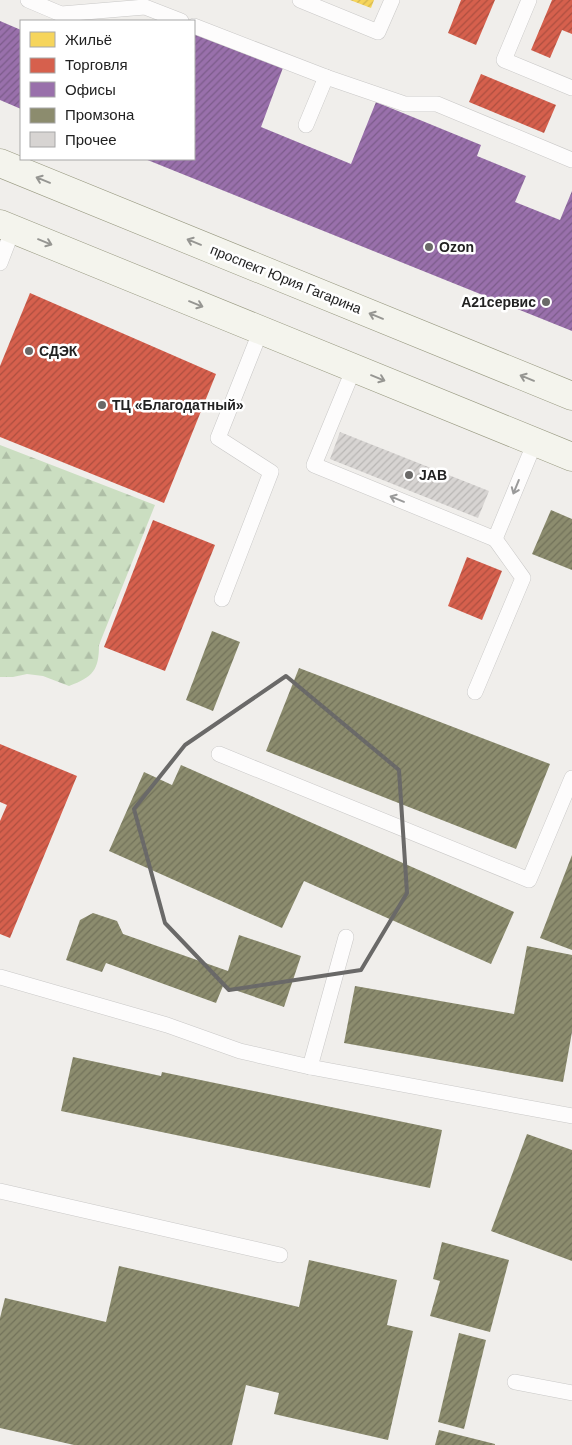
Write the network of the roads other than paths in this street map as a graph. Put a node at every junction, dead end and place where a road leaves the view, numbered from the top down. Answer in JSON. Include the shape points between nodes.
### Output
{"nodes":[{"id":1,"x":28,"y":0,"type":"edge"},
{"id":2,"x":300,"y":0,"type":"edge"},
{"id":3,"x":392,"y":0,"type":"edge"},
{"id":4,"x":529,"y":0,"type":"edge"},
{"id":5,"x":178,"y":20,"type":"edge"},
{"id":6,"x":195,"y":26,"type":"edge"},
{"id":7,"x":326,"y":77,"type":"junction"},
{"id":8,"x":572,"y":88,"type":"edge"},
{"id":9,"x":306,"y":125,"type":"dead end"},
{"id":10,"x":571,"y":157,"type":"edge"},
{"id":11,"x":0,"y":162,"type":"edge"},
{"id":12,"x":6,"y":226,"type":"edge"},
{"id":13,"x":0,"y":263,"type":"edge"},
{"id":14,"x":260,"y":330,"type":"junction"},
{"id":15,"x":354,"y":368,"type":"junction"},
{"id":16,"x":572,"y":396,"type":"edge"},
{"id":17,"x":535,"y":442,"type":"junction"},
{"id":18,"x":572,"y":457,"type":"edge"},
{"id":19,"x":495,"y":539,"type":"junction"},
{"id":20,"x":222,"y":600,"type":"dead end"},
{"id":21,"x":475,"y":692,"type":"dead end"},
{"id":22,"x":219,"y":754,"type":"dead end"},
{"id":23,"x":572,"y":778,"type":"edge"},
{"id":24,"x":346,"y":938,"type":"dead end"},
{"id":25,"x":0,"y":977,"type":"edge"},
{"id":26,"x":310,"y":1067,"type":"junction"},
{"id":27,"x":572,"y":1116,"type":"edge"},
{"id":28,"x":0,"y":1191,"type":"edge"},
{"id":29,"x":280,"y":1255,"type":"dead end"},
{"id":30,"x":515,"y":1382,"type":"dead end"},
{"id":31,"x":572,"y":1394,"type":"edge"}],
"edges":[{"from":1,"to":5,"type":"lane","via":[[61,14],[145,7]]},
{"from":2,"to":3,"type":"lane","via":[[378,32]]},
{"from":4,"to":8,"type":"lane","via":[[504,60]]},
{"from":6,"to":7,"type":"lane"},
{"from":7,"to":9,"type":"lane"},
{"from":7,"to":10,"type":"lane","via":[[405,104],[437,104]]},
{"from":16,"to":11,"type":"main road","name":"проспект Юрия Гагарина","one_way":true},
{"from":12,"to":13,"type":"lane"},
{"from":12,"to":14,"type":"main road","one_way":true},
{"from":14,"to":15,"type":"main road"},
{"from":14,"to":20,"type":"lane","via":[[218,438],[271,472]]},
{"from":15,"to":17,"type":"main road","one_way":true},
{"from":19,"to":15,"type":"lane","one_way":true,"via":[[314,465]]},
{"from":17,"to":18,"type":"main road"},
{"from":17,"to":19,"type":"lane","one_way":true},
{"from":19,"to":21,"type":"lane","via":[[523,578]]},
{"from":22,"to":23,"type":"lane","via":[[529,880]]},
{"from":24,"to":26,"type":"lane"},
{"from":25,"to":26,"type":"lane","via":[[167,1025],[240,1051]]},
{"from":26,"to":27,"type":"lane"},
{"from":28,"to":29,"type":"lane"},
{"from":30,"to":31,"type":"lane"}]}
